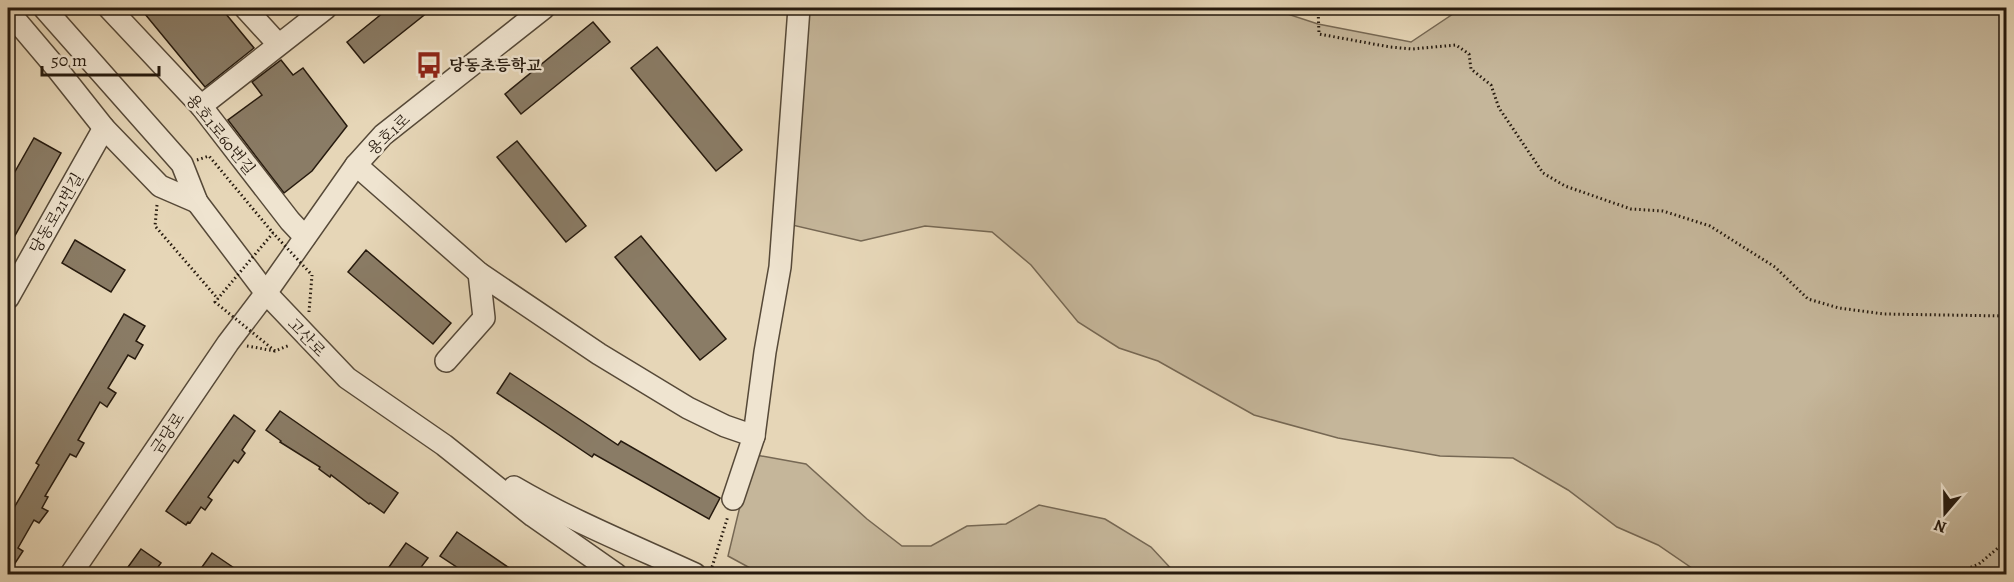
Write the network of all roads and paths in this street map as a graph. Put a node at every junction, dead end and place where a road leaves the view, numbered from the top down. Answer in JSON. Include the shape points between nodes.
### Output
{"nodes":[{"id":1,"x":44,"y":8,"type":"edge"},
{"id":2,"x":109,"y":8,"type":"edge"},
{"id":3,"x":245,"y":8,"type":"edge"},
{"id":4,"x":326,"y":8,"type":"edge"},
{"id":5,"x":544,"y":8,"type":"edge"},
{"id":6,"x":799,"y":8,"type":"edge"},
{"id":7,"x":1318,"y":8,"type":"edge"},
{"id":8,"x":8,"y":11,"type":"edge"},
{"id":9,"x":278,"y":44,"type":"junction"},
{"id":10,"x":201,"y":106,"type":"junction"},
{"id":11,"x":104,"y":128,"type":"junction"},
{"id":12,"x":209,"y":156,"type":"dead end"},
{"id":13,"x":356,"y":165,"type":"junction"},
{"id":14,"x":197,"y":202,"type":"junction"},
{"id":15,"x":154,"y":226,"type":"dead end"},
{"id":16,"x":273,"y":233,"type":"junction"},
{"id":17,"x":305,"y":237,"type":"junction"},
{"id":18,"x":479,"y":273,"type":"junction"},
{"id":19,"x":266,"y":293,"type":"junction"},
{"id":20,"x":8,"y":298,"type":"edge"},
{"id":21,"x":218,"y":299,"type":"junction"},
{"id":22,"x":2007,"y":316,"type":"edge"},
{"id":23,"x":307,"y":338,"type":"junction"},
{"id":24,"x":228,"y":343,"type":"junction"},
{"id":25,"x":446,"y":361,"type":"dead end"},
{"id":26,"x":754,"y":436,"type":"junction"},
{"id":27,"x":444,"y":445,"type":"junction"},
{"id":28,"x":733,"y":499,"type":"joint"},
{"id":29,"x":2007,"y":541,"type":"edge"},
{"id":30,"x":70,"y":574,"type":"edge"},
{"id":31,"x":616,"y":574,"type":"edge"},
{"id":32,"x":694,"y":574,"type":"edge"},
{"id":33,"x":710,"y":574,"type":"edge"},
{"id":34,"x":1954,"y":574,"type":"edge"}],
"edges":[{"from":1,"to":14,"type":"street","name":"고산로","via":[[182,164]]},
{"from":2,"to":10,"type":"street","name":"용호1로60번길"},
{"from":3,"to":9,"type":"street"},
{"from":4,"to":9,"type":"street"},
{"from":5,"to":13,"type":"street","name":"용호1로","via":[[383,135]]},
{"from":6,"to":26,"type":"street","via":[[780,267]]},
{"from":7,"to":22,"type":"path","via":[[1318,34],[1390,48],[1455,45],[1469,54],[1471,69],[1491,85],[1499,108],[1543,173],[1565,186],[1632,209],[1663,211],[1710,226],[1775,267],[1808,299],[1839,309],[1884,314]]},
{"from":8,"to":11,"type":"street","name":"고산로"},
{"from":9,"to":10,"type":"street"},
{"from":10,"to":17,"type":"street","name":"용호1로60번길"},
{"from":11,"to":14,"type":"street","name":"고산로","via":[[160,186]]},
{"from":11,"to":20,"type":"street","name":"당동로21번길"},
{"from":12,"to":16,"type":"path"},
{"from":13,"to":17,"type":"street","name":"용호1로"},
{"from":13,"to":18,"type":"street"},
{"from":14,"to":19,"type":"street","name":"고산로"},
{"from":15,"to":21,"type":"path"},
{"from":16,"to":21,"type":"path","bridge":true},
{"from":16,"to":23,"type":"path","bridge":true,"via":[[312,275]]},
{"from":17,"to":19,"type":"street","name":"용호1로"},
{"from":18,"to":25,"type":"street","via":[[484,318]]},
{"from":18,"to":26,"type":"street","via":[[688,408]]},
{"from":19,"to":23,"type":"street","name":"고산로"},
{"from":19,"to":24,"type":"street","name":"금당로"},
{"from":21,"to":24,"type":"path","bridge":true,"via":[[215,302],[275,351]]},
{"from":23,"to":27,"type":"street","name":"고산로","via":[[347,378]]},
{"from":24,"to":30,"type":"street","name":"금당로"},
{"from":26,"to":28,"type":"street"},
{"from":27,"to":31,"type":"street","name":"고산로"},
{"from":27,"to":32,"type":"street","name":"고산로","via":[[542,503]]},
{"from":28,"to":33,"type":"path"},
{"from":29,"to":34,"type":"path","via":[[1979,564]]}]}
